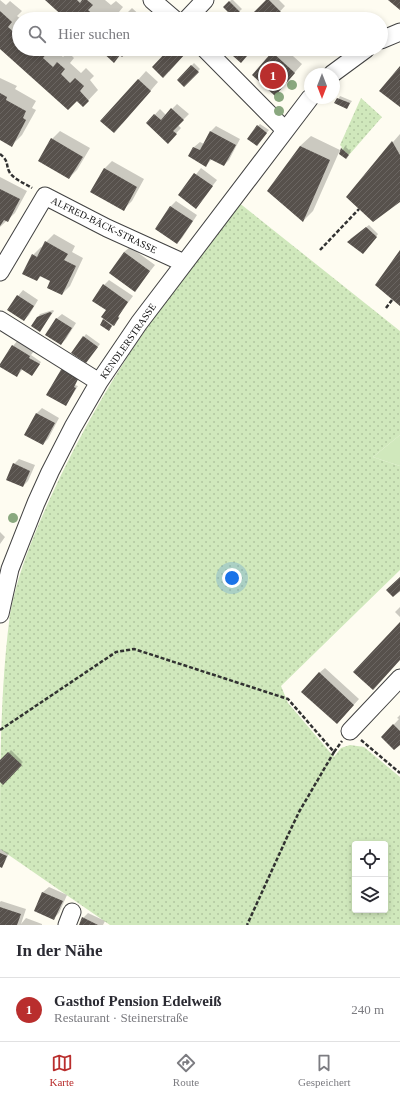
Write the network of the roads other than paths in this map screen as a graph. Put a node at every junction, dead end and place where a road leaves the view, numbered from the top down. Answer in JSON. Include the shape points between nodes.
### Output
{"nodes":[{"id":1,"x":152,"y":0,"type":"edge"},
{"id":2,"x":205,"y":0,"type":"edge"},
{"id":3,"x":166,"y":12,"type":"edge"},
{"id":4,"x":194,"y":12,"type":"edge"},
{"id":5,"x":400,"y":32,"type":"edge"},
{"id":6,"x":388,"y":37,"type":"edge"},
{"id":7,"x":212,"y":56,"type":"edge"},
{"id":8,"x":356,"y":56,"type":"edge"},
{"id":9,"x":340,"y":68,"type":"edge"},
{"id":10,"x":305,"y":104,"type":"edge"},
{"id":11,"x":285,"y":130,"type":"junction"},
{"id":12,"x":4,"y":255,"type":"edge"},
{"id":13,"x":184,"y":263,"type":"junction"},
{"id":14,"x":0,"y":272,"type":"edge"},
{"id":15,"x":0,"y":320,"type":"edge"},
{"id":16,"x":99,"y":382,"type":"junction"},
{"id":17,"x":0,"y":614,"type":"edge"},
{"id":18,"x":400,"y":678,"type":"edge"},
{"id":19,"x":350,"y":731,"type":"road end"}],
"edges":[{"from":1,"to":3,"type":"street"},
{"from":2,"to":4,"type":"street"},
{"from":5,"to":6,"type":"street"},
{"from":7,"to":11,"type":"street"},
{"from":8,"to":9,"type":"street"},
{"from":10,"to":11,"type":"street","name":"KENDLERSTRASSE"},
{"from":11,"to":13,"type":"street","name":"KENDLERSTRASSE"},
{"from":12,"to":13,"type":"street","name":"ALFRED-BÄCK-STRASSE","via":[[44,196]]},
{"from":12,"to":14,"type":"street","name":"ALFRED-BÄCK-STRASSE"},
{"from":13,"to":16,"type":"street","name":"KENDLERSTRASSE"},
{"from":15,"to":16,"type":"street"},
{"from":16,"to":17,"type":"street","name":"KENDLERSTRASSE","via":[[73,427],[36,503],[10,569]]},
{"from":18,"to":19,"type":"street"}]}
